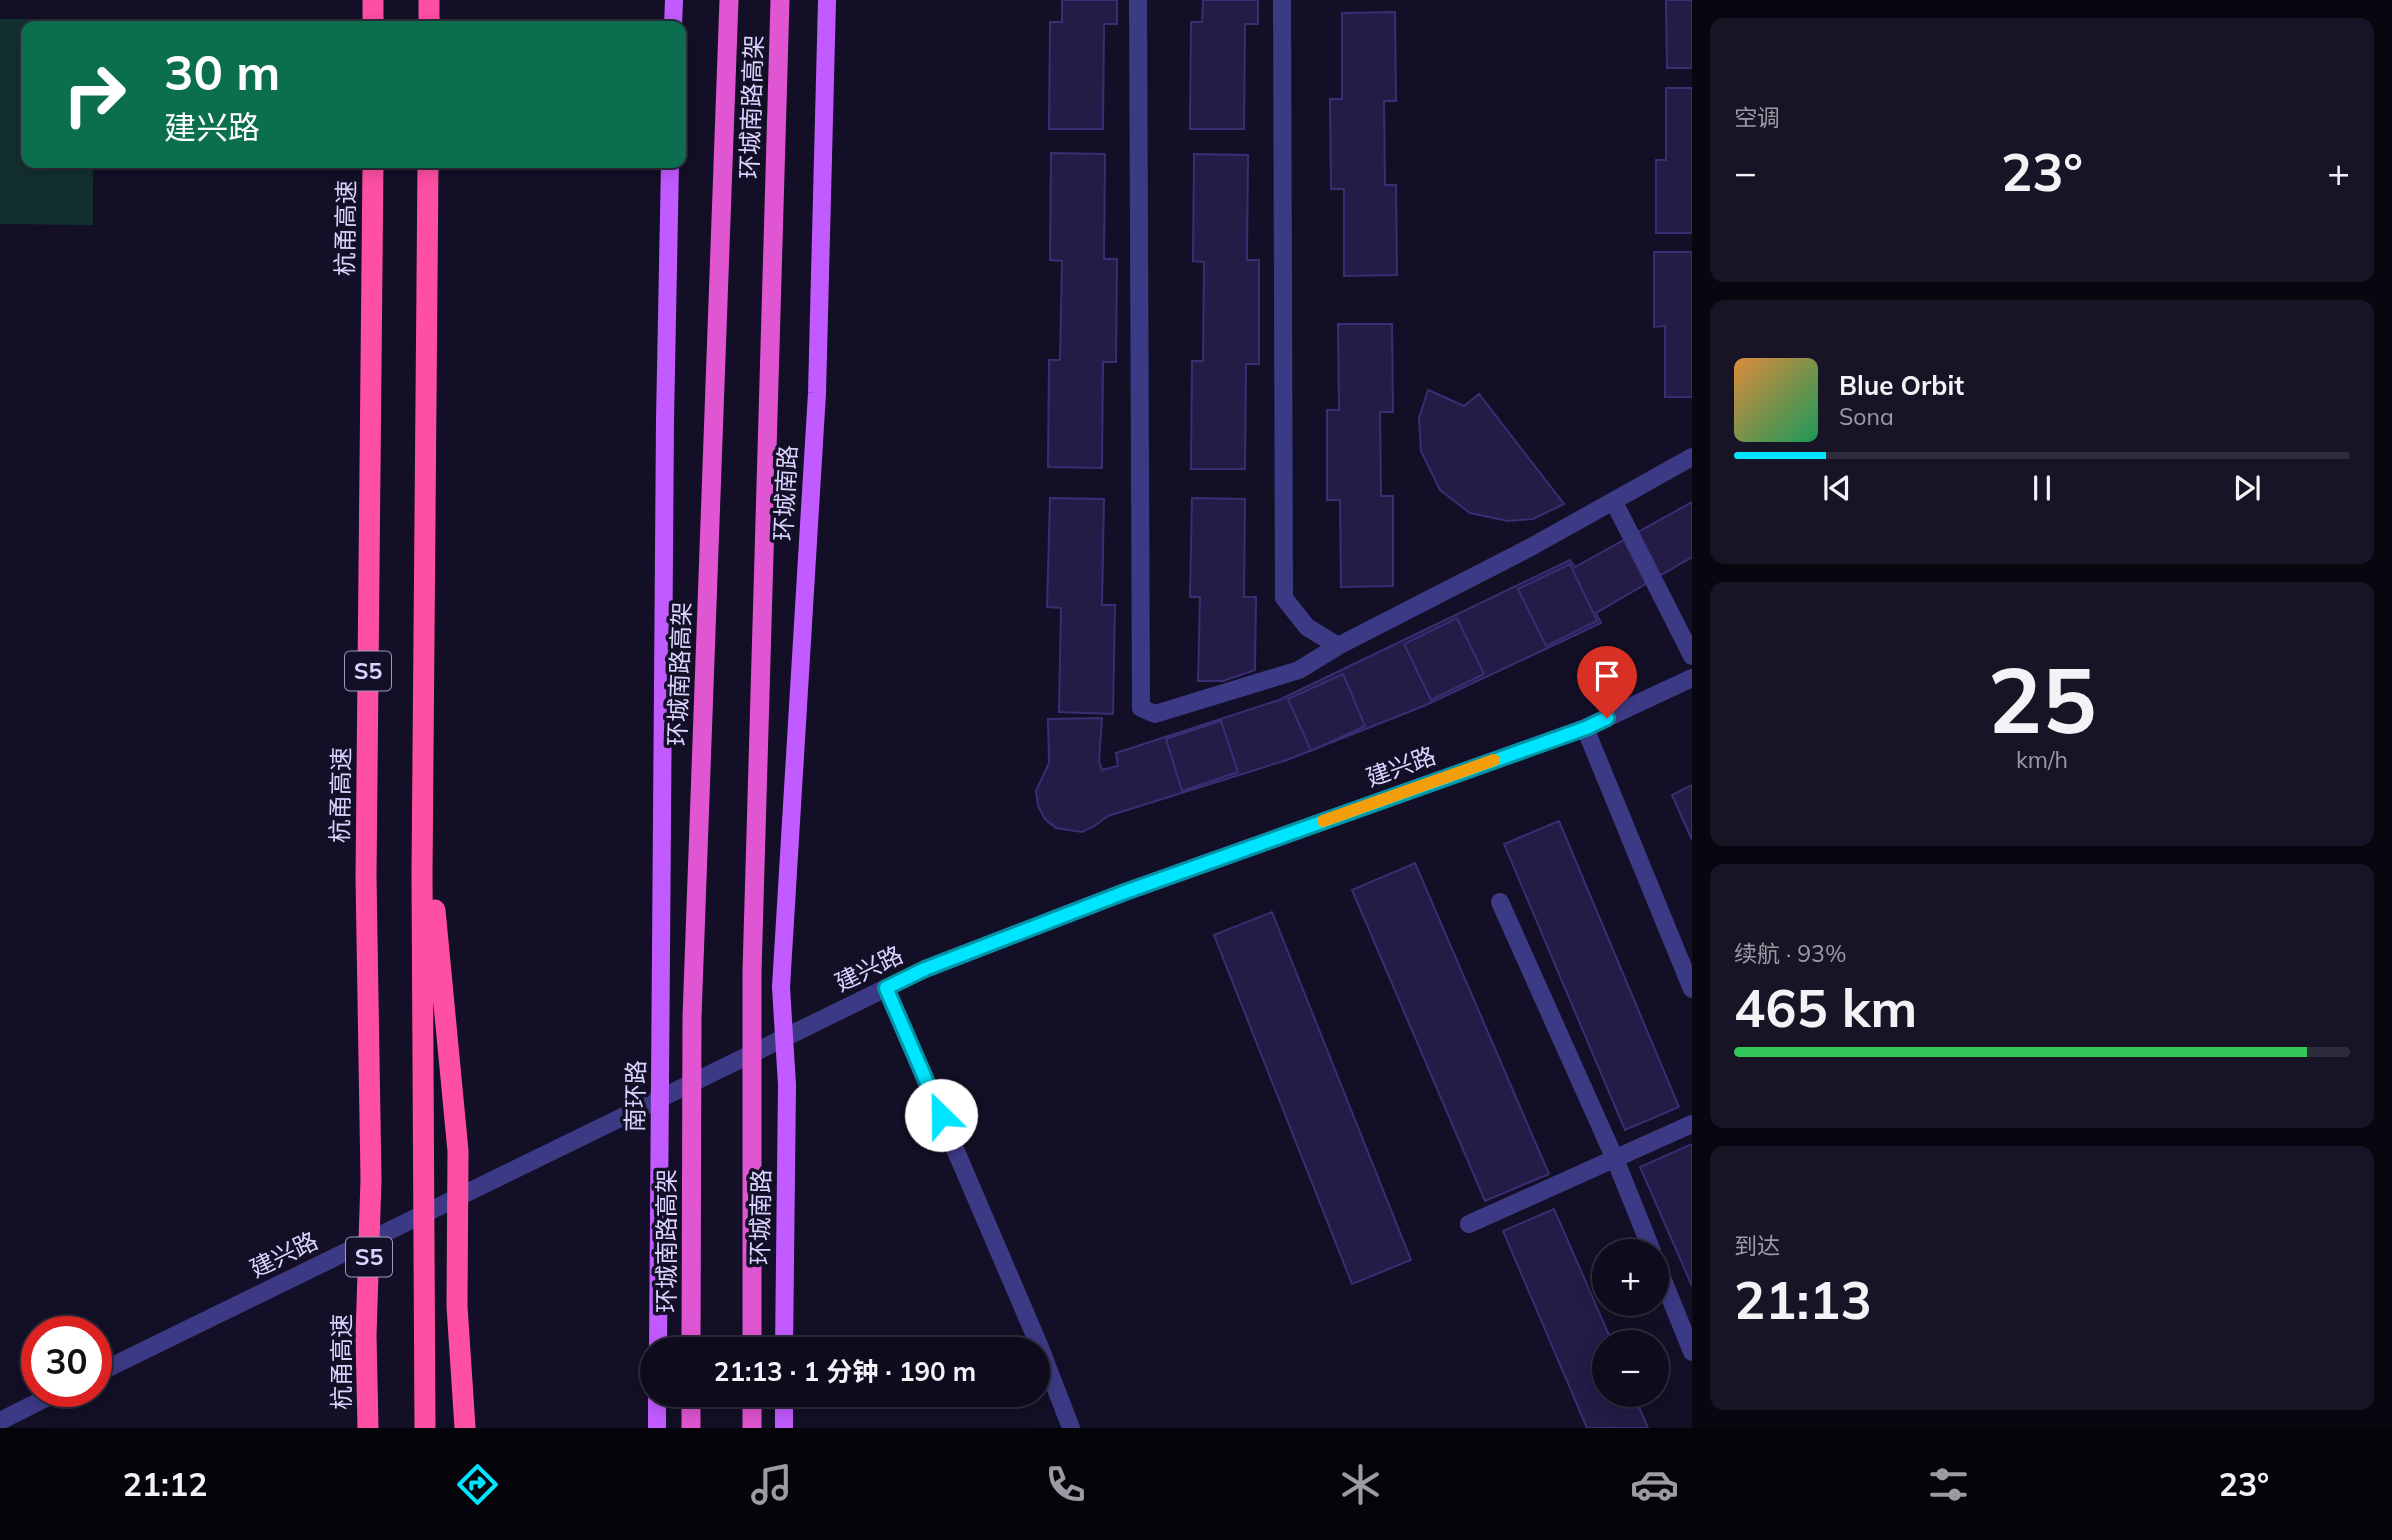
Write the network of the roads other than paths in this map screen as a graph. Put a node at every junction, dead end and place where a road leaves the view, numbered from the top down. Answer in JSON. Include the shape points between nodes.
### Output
{"nodes":[{"id":1,"x":373,"y":0,"type":"edge"},
{"id":2,"x":429,"y":0,"type":"edge"},
{"id":3,"x":674,"y":0,"type":"edge"},
{"id":4,"x":729,"y":0,"type":"edge"},
{"id":5,"x":780,"y":0,"type":"edge"},
{"id":6,"x":827,"y":0,"type":"edge"},
{"id":7,"x":1138,"y":0,"type":"edge"},
{"id":8,"x":1282,"y":0,"type":"edge"},
{"id":9,"x":373,"y":21,"type":"edge"},
{"id":10,"x":429,"y":21,"type":"edge"},
{"id":11,"x":673,"y":21,"type":"edge"},
{"id":12,"x":373,"y":168,"type":"edge"},
{"id":13,"x":428,"y":168,"type":"edge"},
{"id":14,"x":670,"y":168,"type":"edge"},
{"id":15,"x":1692,"y":457,"type":"edge"},
{"id":16,"x":1614,"y":502,"type":"junction"},
{"id":17,"x":1338,"y":646,"type":"junction"},
{"id":18,"x":1692,"y":656,"type":"edge"},
{"id":19,"x":1692,"y":678,"type":"edge"},
{"id":20,"x":1586,"y":728,"type":"junction"},
{"id":21,"x":423,"y":786,"type":"junction"},
{"id":22,"x":1500,"y":902,"type":"dead end"},
{"id":23,"x":886,"y":988,"type":"junction"},
{"id":24,"x":1692,"y":989,"type":"edge"},
{"id":25,"x":1692,"y":1124,"type":"edge"},
{"id":26,"x":1615,"y":1158,"type":"junction"},
{"id":27,"x":1469,"y":1224,"type":"dead end"},
{"id":28,"x":1647,"y":1239,"type":"edge"},
{"id":29,"x":1669,"y":1295,"type":"edge"},
{"id":30,"x":657,"y":1337,"type":"edge"},
{"id":31,"x":691,"y":1337,"type":"edge"},
{"id":32,"x":752,"y":1337,"type":"edge"},
{"id":33,"x":785,"y":1337,"type":"edge"},
{"id":34,"x":1692,"y":1352,"type":"edge"},
{"id":35,"x":112,"y":1366,"type":"edge"},
{"id":36,"x":27,"y":1407,"type":"edge"},
{"id":37,"x":657,"y":1407,"type":"edge"},
{"id":38,"x":691,"y":1407,"type":"edge"},
{"id":39,"x":752,"y":1407,"type":"edge"},
{"id":40,"x":784,"y":1407,"type":"edge"},
{"id":41,"x":0,"y":1420,"type":"edge"},
{"id":42,"x":368,"y":1428,"type":"edge"},
{"id":43,"x":425,"y":1428,"type":"edge"},
{"id":44,"x":465,"y":1428,"type":"edge"},
{"id":45,"x":657,"y":1428,"type":"edge"},
{"id":46,"x":691,"y":1428,"type":"edge"},
{"id":47,"x":752,"y":1428,"type":"edge"},
{"id":48,"x":784,"y":1428,"type":"edge"},
{"id":49,"x":1071,"y":1428,"type":"edge"}],
"edges":[{"from":1,"to":9,"type":"highway"},
{"from":2,"to":10,"type":"highway"},
{"from":3,"to":11,"type":"main road"},
{"from":4,"to":31,"type":"highway","name":"环城南路高架","via":[[692,1017]]},
{"from":5,"to":32,"type":"highway","name":"环城南路高架","via":[[752,972]]},
{"from":6,"to":33,"type":"main road","name":"环城南路","via":[[817,393],[781,987],[787,1085]]},
{"from":7,"to":17,"type":"street","via":[[1141,708],[1154,714],[1299,670]]},
{"from":8,"to":17,"type":"street","via":[[1284,598],[1307,627]]},
{"from":12,"to":42,"type":"highway","name":"杭甬高速","number":"S5","via":[[366,877],[371,1179]]},
{"from":13,"to":21,"type":"highway","number":"S5"},
{"from":14,"to":30,"type":"main road","name":"南环路"},
{"from":15,"to":16,"type":"street"},
{"from":16,"to":17,"type":"street"},
{"from":16,"to":18,"type":"street"},
{"from":19,"to":20,"type":"street","name":"建兴路"},
{"from":20,"to":23,"type":"street","name":"建兴路","via":[[1125,892]]},
{"from":20,"to":24,"type":"street"},
{"from":21,"to":43,"type":"highway","number":"S5"},
{"from":21,"to":44,"type":"highway","via":[[458,1151],[457,1306]]},
{"from":22,"to":26,"type":"street"},
{"from":23,"to":35,"type":"street","name":"建兴路"},
{"from":23,"to":49,"type":"street"},
{"from":25,"to":26,"type":"street"},
{"from":26,"to":27,"type":"street"},
{"from":26,"to":28,"type":"street"},
{"from":29,"to":34,"type":"street"},
{"from":36,"to":41,"type":"street"},
{"from":37,"to":45,"type":"main road"},
{"from":38,"to":46,"type":"highway"},
{"from":39,"to":47,"type":"highway"},
{"from":40,"to":48,"type":"main road"}]}
